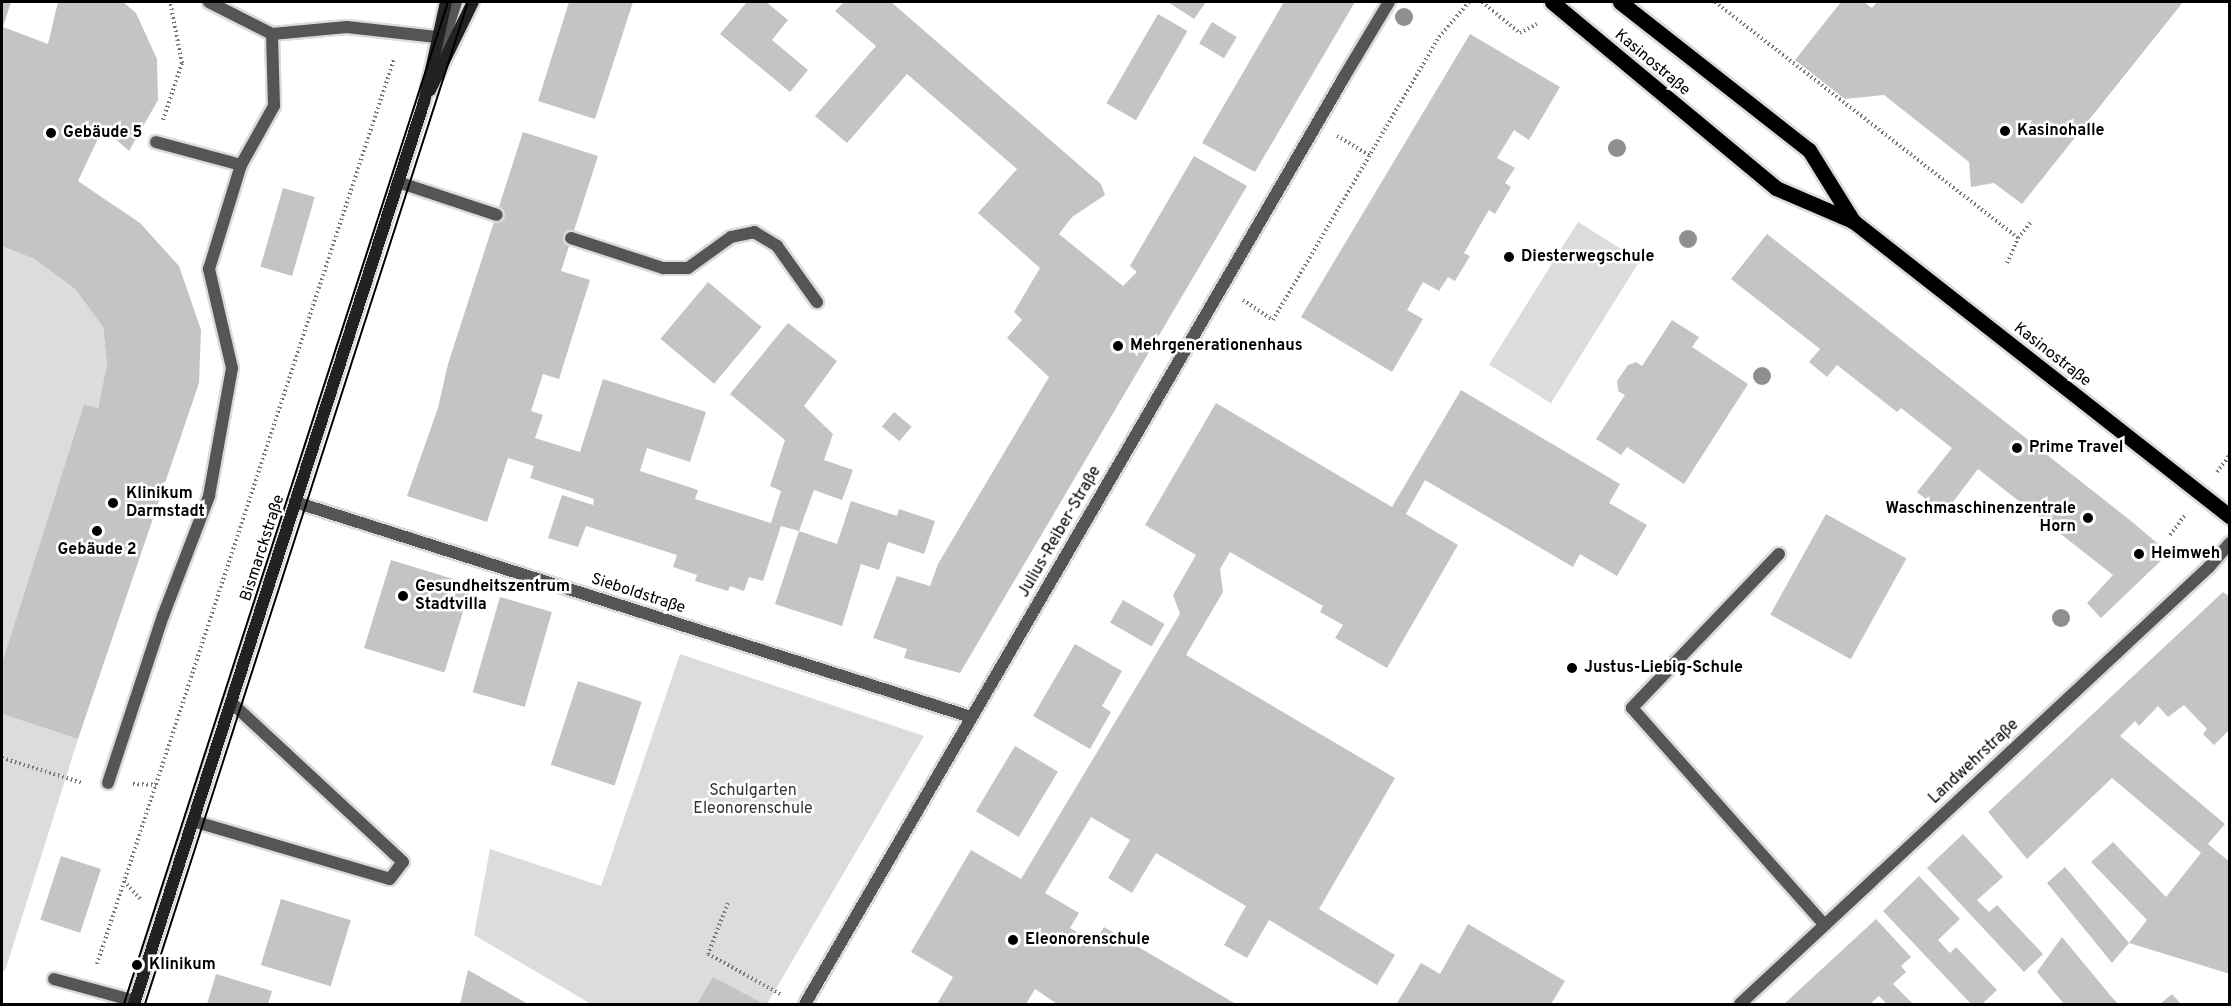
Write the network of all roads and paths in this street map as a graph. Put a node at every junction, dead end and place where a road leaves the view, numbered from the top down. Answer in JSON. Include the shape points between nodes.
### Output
{"nodes":[{"id":1,"x":170,"y":2,"type":"edge"},
{"id":2,"x":209,"y":2,"type":"edge"},
{"id":3,"x":446,"y":2,"type":"edge"},
{"id":4,"x":456,"y":2,"type":"edge"},
{"id":5,"x":474,"y":2,"type":"edge"},
{"id":6,"x":1389,"y":2,"type":"edge"},
{"id":7,"x":1469,"y":2,"type":"edge"},
{"id":8,"x":1482,"y":2,"type":"edge"},
{"id":9,"x":1552,"y":2,"type":"edge"},
{"id":10,"x":1620,"y":2,"type":"edge"},
{"id":11,"x":1715,"y":2,"type":"edge"},
{"id":12,"x":1538,"y":24,"type":"dead end"},
{"id":13,"x":403,"y":31,"type":"junction"},
{"id":14,"x":272,"y":34,"type":"junction"},
{"id":15,"x":436,"y":37,"type":"junction"},
{"id":16,"x":424,"y":102,"type":"junction"},
{"id":17,"x":1317,"y":124,"type":"junction"},
{"id":18,"x":156,"y":142,"type":"joint"},
{"id":19,"x":1370,"y":156,"type":"junction"},
{"id":20,"x":241,"y":165,"type":"junction"},
{"id":21,"x":398,"y":182,"type":"junction"},
{"id":22,"x":497,"y":215,"type":"dead end"},
{"id":23,"x":1853,"y":221,"type":"junction"},
{"id":24,"x":2032,"y":221,"type":"dead end"},
{"id":25,"x":571,"y":238,"type":"dead end"},
{"id":26,"x":2018,"y":238,"type":"junction"},
{"id":27,"x":2007,"y":263,"type":"dead end"},
{"id":28,"x":1222,"y":287,"type":"junction"},
{"id":29,"x":817,"y":302,"type":"dead end"},
{"id":30,"x":295,"y":502,"type":"junction"},
{"id":31,"x":2229,"y":517,"type":"edge"},
{"id":32,"x":2229,"y":543,"type":"edge"},
{"id":33,"x":1779,"y":554,"type":"dead end"},
{"id":34,"x":231,"y":702,"type":"junction"},
{"id":35,"x":971,"y":717,"type":"junction"},
{"id":36,"x":2,"y":758,"type":"edge"},
{"id":37,"x":78,"y":783,"type":"dead end"},
{"id":38,"x":108,"y":783,"type":"dead end"},
{"id":39,"x":193,"y":821,"type":"junction"},
{"id":40,"x":728,"y":903,"type":"dead end"},
{"id":41,"x":1825,"y":925,"type":"junction"},
{"id":42,"x":101,"y":951,"type":"dead end"},
{"id":43,"x":54,"y":979,"type":"dead end"},
{"id":44,"x":790,"y":1000,"type":"dead end"},
{"id":45,"x":135,"y":1003,"type":"edge"},
{"id":46,"x":805,"y":1005,"type":"edge"},
{"id":47,"x":1740,"y":1005,"type":"edge"}],
"edges":[{"from":1,"to":18,"type":"path","via":[[182,63]]},
{"from":2,"to":14,"type":"street"},
{"from":3,"to":15,"type":"main road","name":"Bismarckstraße"},
{"from":4,"to":16,"type":"street","name":"Bismarckstraße"},
{"from":5,"to":16,"type":"main road","name":"Bismarckstraße"},
{"from":6,"to":17,"type":"street","name":"Julius-Reiber-Straße"},
{"from":7,"to":19,"type":"path","via":[[1439,38]]},
{"from":8,"to":12,"type":"path","via":[[1520,33]]},
{"from":9,"to":23,"type":"main road","name":"Kasinostraße","via":[[1776,188]]},
{"from":10,"to":23,"type":"main road","name":"Kasinostraße","via":[[1809,150]]},
{"from":11,"to":26,"type":"path"},
{"from":13,"to":14,"type":"street","via":[[347,27]]},
{"from":13,"to":15,"type":"street"},
{"from":13,"to":42,"type":"path"},
{"from":14,"to":20,"type":"street","via":[[274,106]]},
{"from":15,"to":16,"type":"main road","name":"Bismarckstraße"},
{"from":16,"to":21,"type":"main road","name":"Bismarckstraße"},
{"from":17,"to":19,"type":"path"},
{"from":17,"to":28,"type":"street","name":"Julius-Reiber-Straße"},
{"from":18,"to":20,"type":"street"},
{"from":19,"to":28,"type":"path","via":[[1273,320]]},
{"from":20,"to":38,"type":"street","via":[[209,269],[232,368],[209,496],[163,616]]},
{"from":21,"to":22,"type":"street"},
{"from":21,"to":30,"type":"main road","name":"Bismarckstraße"},
{"from":23,"to":31,"type":"main road","name":"Kasinostraße"},
{"from":24,"to":26,"type":"path"},
{"from":25,"to":29,"type":"street","via":[[663,268],[688,268],[731,237],[754,232],[777,246]]},
{"from":26,"to":27,"type":"path"},
{"from":28,"to":35,"type":"street","name":"Julius-Reiber-Straße"},
{"from":30,"to":34,"type":"main road","name":"Bismarckstraße"},
{"from":30,"to":35,"type":"street","name":"Sieboldstraße"},
{"from":32,"to":41,"type":"street","name":"Landwehrstraße","via":[[2208,567]]},
{"from":33,"to":41,"type":"street","via":[[1632,708]]},
{"from":34,"to":39,"type":"main road","name":"Bismarckstraße"},
{"from":34,"to":39,"type":"street","via":[[403,862],[390,879]]},
{"from":35,"to":46,"type":"street","name":"Julius-Reiber-Straße"},
{"from":36,"to":37,"type":"path"},
{"from":39,"to":45,"type":"main road","name":"Bismarckstraße"},
{"from":40,"to":44,"type":"path","via":[[708,954]]},
{"from":41,"to":47,"type":"street","name":"Landwehrstraße"},
{"from":43,"to":45,"type":"street"}]}
